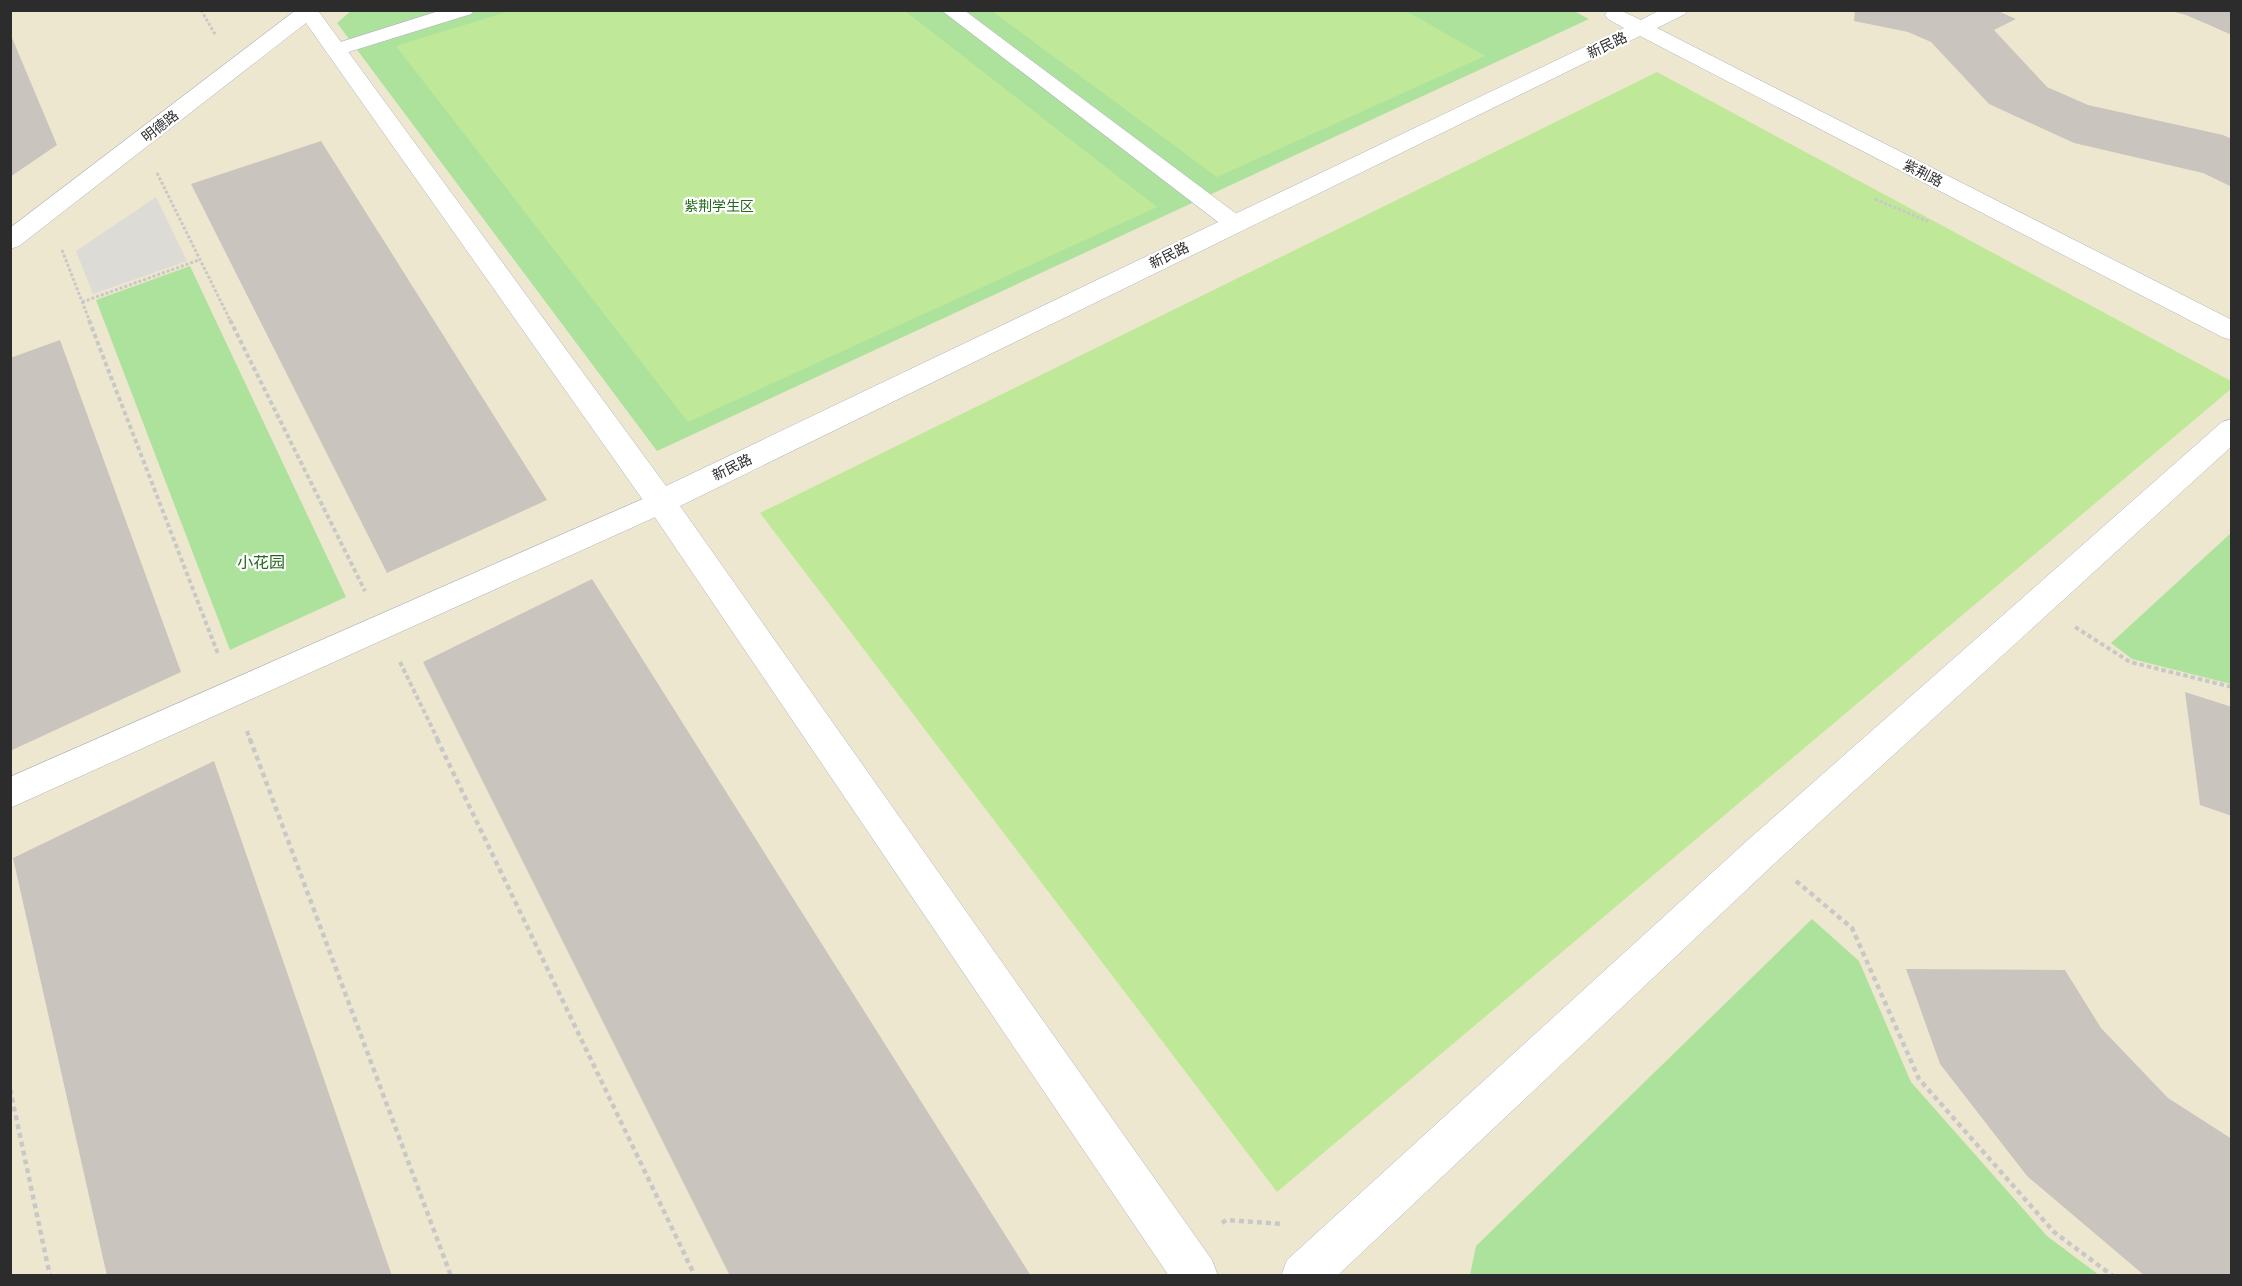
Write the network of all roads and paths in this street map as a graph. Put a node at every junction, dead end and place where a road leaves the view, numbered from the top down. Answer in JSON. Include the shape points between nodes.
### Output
{"nodes":[{"id":1,"x":464,"y":10,"type":"edge"},
{"id":2,"x":951,"y":10,"type":"edge"},
{"id":3,"x":1678,"y":10,"type":"edge"},
{"id":4,"x":309,"y":11,"type":"edge"},
{"id":5,"x":1615,"y":15,"type":"dead end"},
{"id":6,"x":1641,"y":29,"type":"junction"},
{"id":7,"x":335,"y":50,"type":"junction"},
{"id":8,"x":141,"y":140,"type":"junction"},
{"id":9,"x":47,"y":213,"type":"junction"},
{"id":10,"x":1234,"y":223,"type":"junction"},
{"id":11,"x":10,"y":241,"type":"edge"},
{"id":12,"x":199,"y":260,"type":"junction"},
{"id":13,"x":82,"y":302,"type":"junction"},
{"id":14,"x":2232,"y":331,"type":"edge"},
{"id":15,"x":2232,"y":429,"type":"edge"},
{"id":16,"x":661,"y":501,"type":"junction"},
{"id":17,"x":2039,"y":604,"type":"junction"},
{"id":18,"x":383,"y":626,"type":"junction"},
{"id":19,"x":2232,"y":687,"type":"edge"},
{"id":20,"x":232,"y":692,"type":"junction"},
{"id":21,"x":10,"y":793,"type":"edge"},
{"id":22,"x":1762,"y":851,"type":"junction"},
{"id":23,"x":10,"y":1089,"type":"edge"},
{"id":24,"x":1189,"y":1265,"type":"edge"},
{"id":25,"x":1313,"y":1266,"type":"edge"},
{"id":26,"x":50,"y":1275,"type":"edge"},
{"id":27,"x":451,"y":1275,"type":"edge"},
{"id":28,"x":695,"y":1275,"type":"edge"},
{"id":29,"x":2113,"y":1275,"type":"edge"}],
"edges":[{"from":1,"to":7,"type":"lane"},
{"from":2,"to":10,"type":"lane"},
{"from":3,"to":6,"type":"street","name":"新民路"},
{"from":4,"to":7,"type":"street"},
{"from":4,"to":8,"type":"street","name":"明德路"},
{"from":5,"to":6,"type":"street","name":"紫荆路"},
{"from":6,"to":10,"type":"street","name":"新民路"},
{"from":6,"to":14,"type":"street","name":"紫荆路"},
{"from":7,"to":16,"type":"street"},
{"from":8,"to":9,"type":"street","name":"明德路"},
{"from":8,"to":12,"type":"path"},
{"from":9,"to":11,"type":"street","name":"明德路"},
{"from":9,"to":13,"type":"path"},
{"from":10,"to":16,"type":"street","name":"新民路"},
{"from":12,"to":13,"type":"path"},
{"from":12,"to":18,"type":"path"},
{"from":13,"to":20,"type":"path"},
{"from":15,"to":17,"type":"street"},
{"from":16,"to":18,"type":"lane"},
{"from":16,"to":24,"type":"street"},
{"from":17,"to":19,"type":"path","via":[[2130,662]]},
{"from":17,"to":22,"type":"street"},
{"from":18,"to":20,"type":"lane"},
{"from":18,"to":28,"type":"path"},
{"from":20,"to":21,"type":"lane"},
{"from":20,"to":27,"type":"path"},
{"from":22,"to":25,"type":"street"},
{"from":22,"to":29,"type":"path","via":[[1852,928],[1919,1079],[2055,1232]]},
{"from":23,"to":26,"type":"path"},
{"from":24,"to":25,"type":"path","via":[[1226,1220],[1296,1226]]}]}
